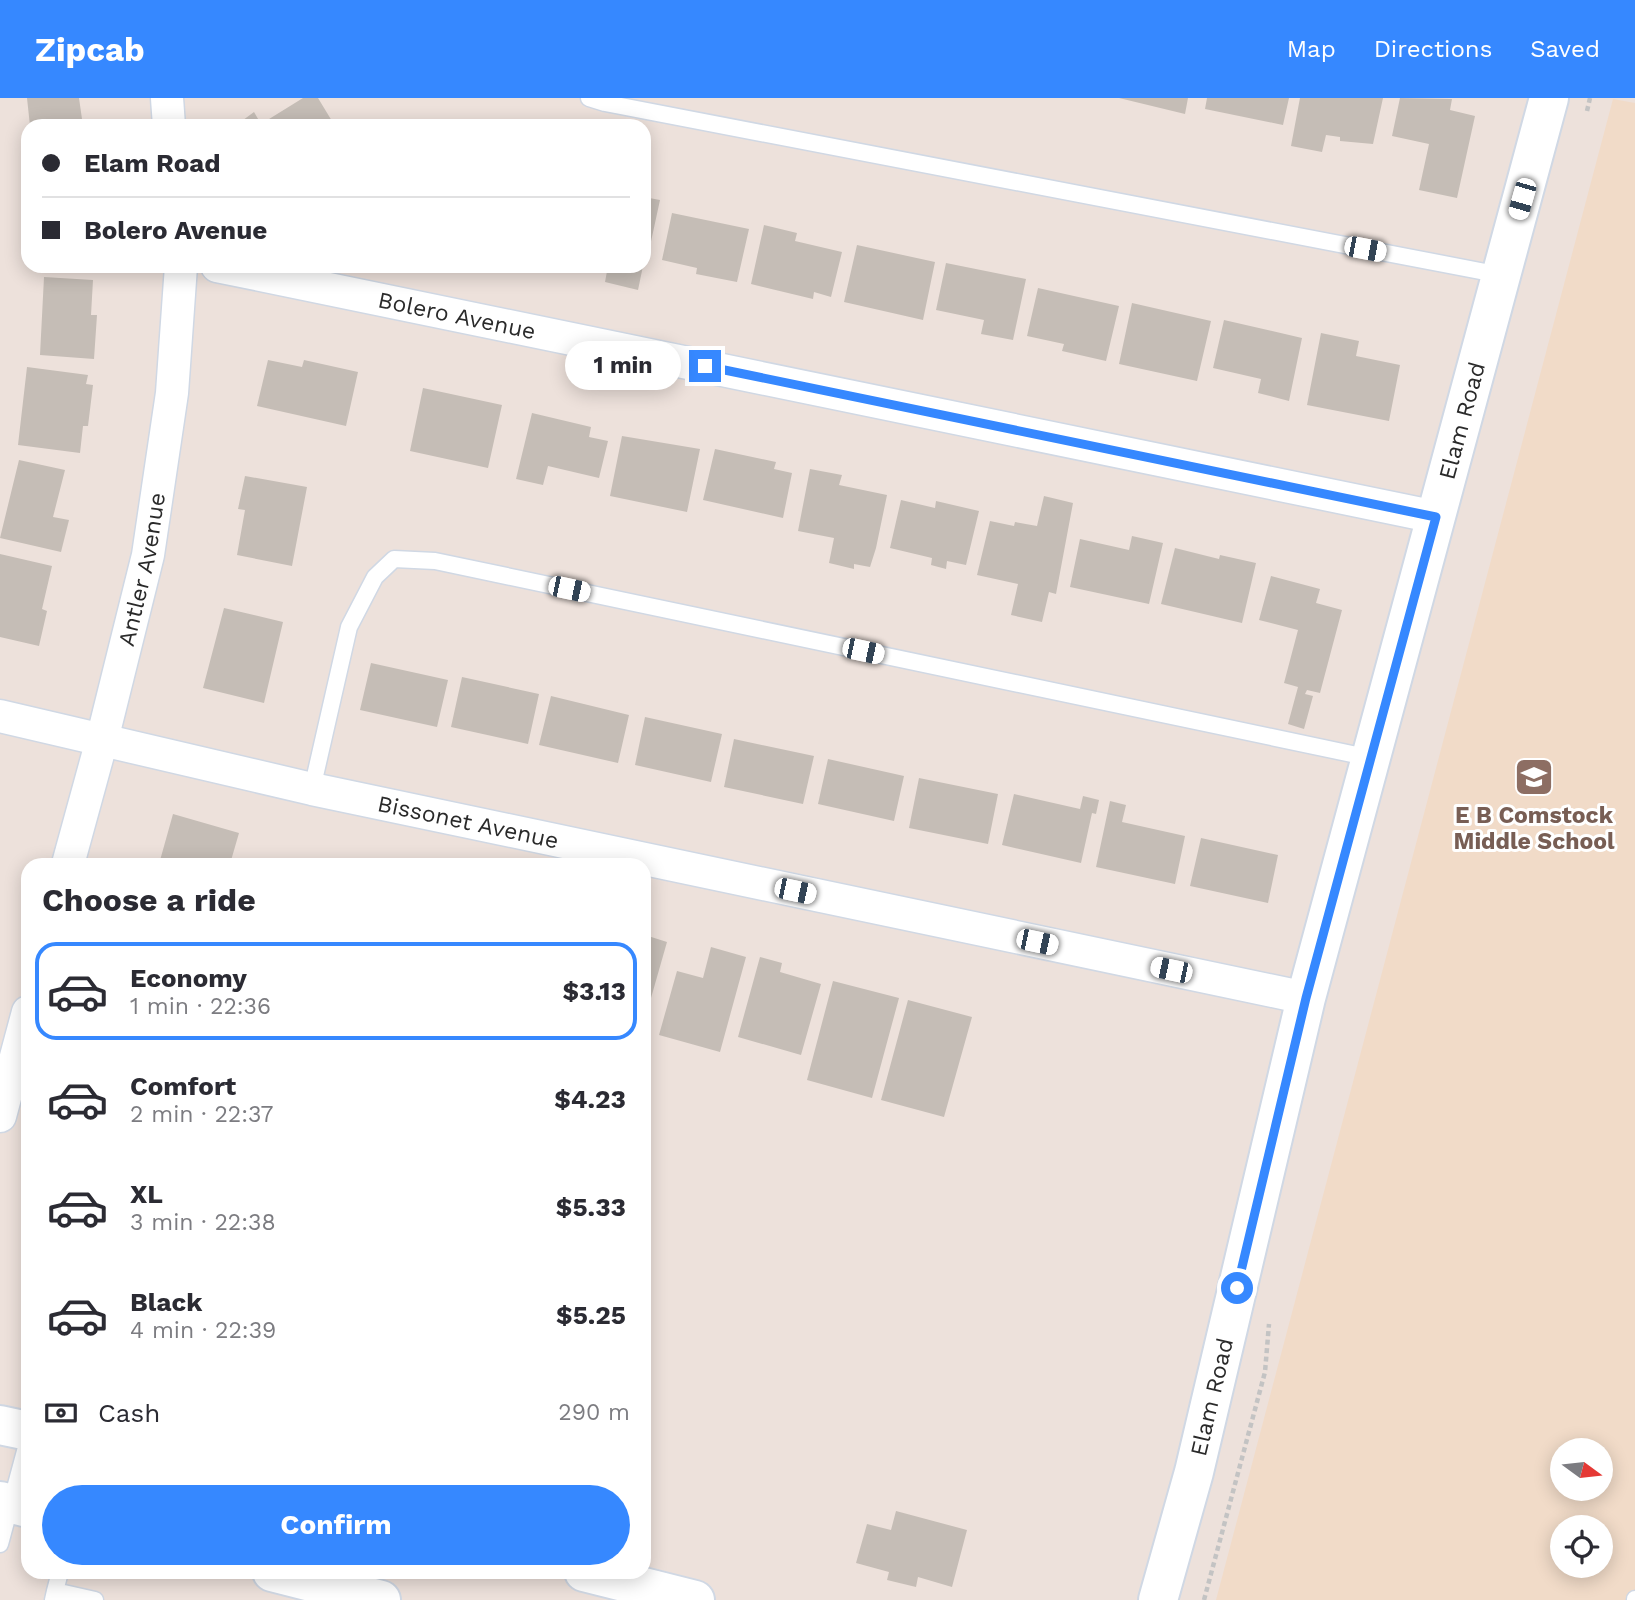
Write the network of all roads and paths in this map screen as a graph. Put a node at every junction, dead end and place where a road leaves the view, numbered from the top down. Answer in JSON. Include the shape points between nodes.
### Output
{"nodes":[{"id":1,"x":167,"y":98,"type":"edge"},
{"id":2,"x":589,"y":98,"type":"edge"},
{"id":3,"x":1549,"y":98,"type":"edge"},
{"id":4,"x":1590,"y":98,"type":"edge"},
{"id":5,"x":1586,"y":111,"type":"dead end"},
{"id":6,"x":168,"y":119,"type":"edge"},
{"id":7,"x":181,"y":273,"type":"edge"},
{"id":8,"x":251,"y":273,"type":"edge"},
{"id":9,"x":1501,"y":275,"type":"junction"},
{"id":10,"x":1436,"y":517,"type":"junction"},
{"id":11,"x":0,"y":716,"type":"edge"},
{"id":12,"x":102,"y":740,"type":"junction"},
{"id":13,"x":1371,"y":758,"type":"junction"},
{"id":14,"x":312,"y":789,"type":"junction"},
{"id":15,"x":70,"y":858,"type":"edge"},
{"id":16,"x":640,"y":858,"type":"edge"},
{"id":17,"x":651,"y":860,"type":"edge"},
{"id":18,"x":1306,"y":998,"type":"junction"},
{"id":19,"x":21,"y":1038,"type":"edge"},
{"id":20,"x":0,"y":1115,"type":"edge"},
{"id":21,"x":1270,"y":1313,"type":"dead end"},
{"id":22,"x":0,"y":1425,"type":"edge"},
{"id":23,"x":21,"y":1430,"type":"edge"},
{"id":24,"x":21,"y":1470,"type":"edge"},
{"id":25,"x":13,"y":1505,"type":"edge"},
{"id":26,"x":0,"y":1544,"type":"edge"},
{"id":27,"x":299,"y":1579,"type":"edge"},
{"id":28,"x":612,"y":1579,"type":"edge"},
{"id":29,"x":54,"y":1595,"type":"edge"},
{"id":30,"x":95,"y":1600,"type":"edge"},
{"id":31,"x":381,"y":1600,"type":"edge"},
{"id":32,"x":695,"y":1600,"type":"edge"},
{"id":33,"x":1158,"y":1600,"type":"edge"},
{"id":34,"x":1204,"y":1600,"type":"edge"}],
"edges":[{"from":1,"to":6,"type":"street"},
{"from":2,"to":9,"type":"lane"},
{"from":3,"to":9,"type":"street","name":"Elam Road"},
{"from":4,"to":5,"type":"path"},
{"from":7,"to":12,"type":"street","name":"Antler Avenue","via":[[172,393],[148,555]]},
{"from":8,"to":10,"type":"street","name":"Bolero Avenue"},
{"from":9,"to":10,"type":"street","name":"Elam Road"},
{"from":10,"to":13,"type":"street","name":"Elam Road"},
{"from":11,"to":12,"type":"street","name":"Bissonet Avenue"},
{"from":12,"to":14,"type":"street","name":"Bissonet Avenue"},
{"from":12,"to":15,"type":"street","name":"Antler Avenue"},
{"from":13,"to":14,"type":"lane","via":[[435,561],[394,559],[375,577],[349,627]]},
{"from":13,"to":18,"type":"street","name":"Elam Road"},
{"from":14,"to":16,"type":"street","name":"Bissonet Avenue"},
{"from":17,"to":18,"type":"street","name":"Bissonet Avenue"},
{"from":18,"to":33,"type":"street","name":"Elam Road","via":[[1197,1458]]},
{"from":19,"to":20,"type":"street"},
{"from":21,"to":34,"type":"path","via":[[1265,1372]]},
{"from":22,"to":23,"type":"street"},
{"from":24,"to":25,"type":"lane"},
{"from":25,"to":26,"type":"lane"},
{"from":27,"to":31,"type":"street"},
{"from":28,"to":32,"type":"street"},
{"from":29,"to":30,"type":"lane"}]}
